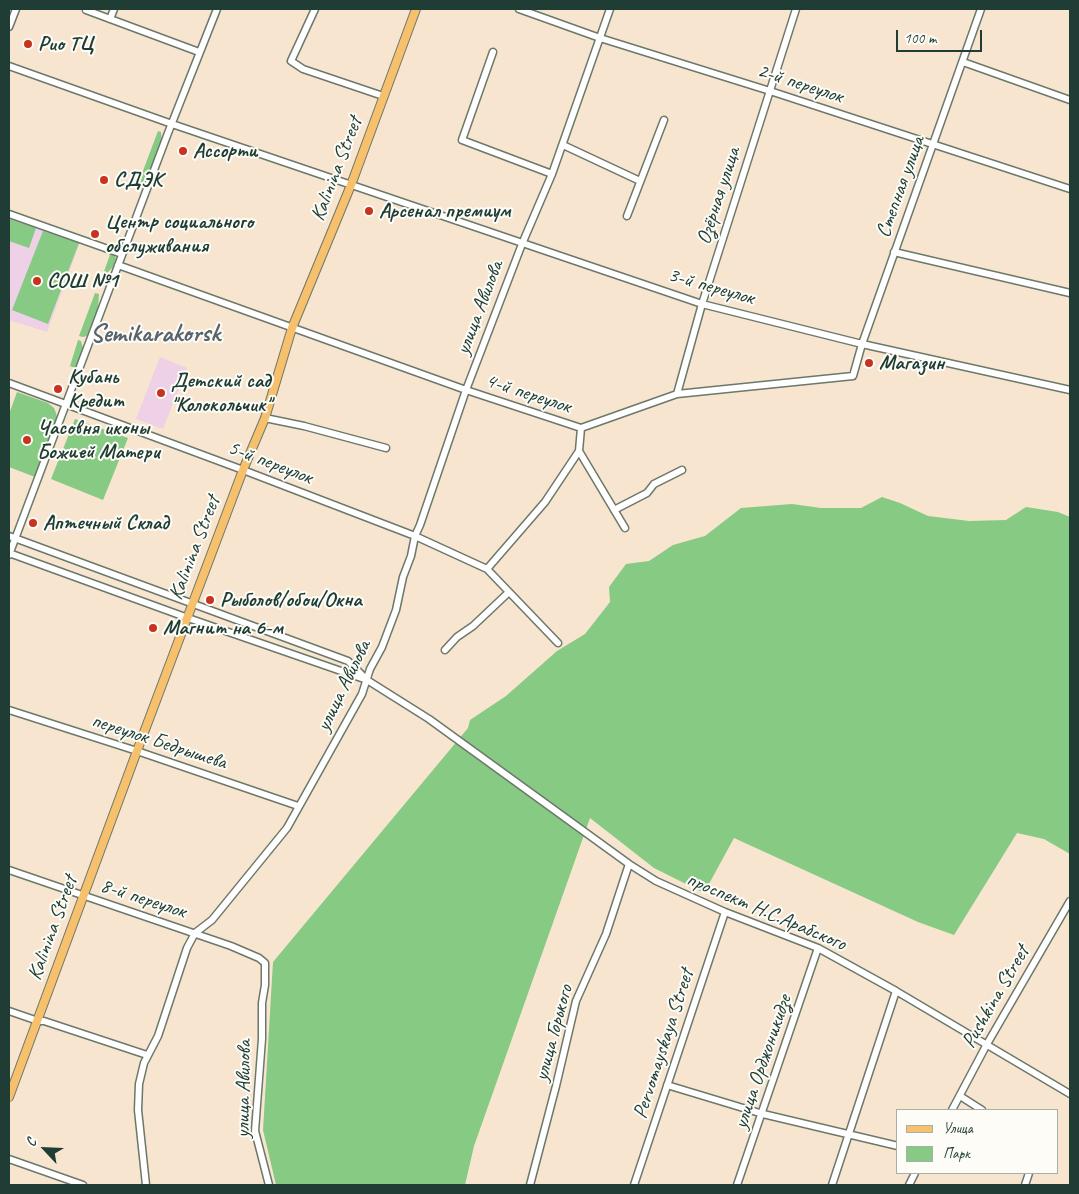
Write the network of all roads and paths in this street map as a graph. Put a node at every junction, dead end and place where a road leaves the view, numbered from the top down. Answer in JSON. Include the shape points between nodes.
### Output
{"nodes":[{"id":1,"x":16,"y":9,"type":"edge"},
{"id":2,"x":114,"y":9,"type":"edge"},
{"id":3,"x":217,"y":9,"type":"edge"},
{"id":4,"x":315,"y":9,"type":"edge"},
{"id":5,"x":416,"y":9,"type":"edge"},
{"id":6,"x":519,"y":9,"type":"edge"},
{"id":7,"x":610,"y":9,"type":"edge"},
{"id":8,"x":796,"y":9,"type":"edge"},
{"id":9,"x":981,"y":9,"type":"edge"},
{"id":10,"x":86,"y":10,"type":"dead end"},
{"id":11,"x":110,"y":19,"type":"junction"},
{"id":12,"x":9,"y":27,"type":"edge"},
{"id":13,"x":600,"y":38,"type":"junction"},
{"id":14,"x":200,"y":52,"type":"junction"},
{"id":15,"x":493,"y":52,"type":"dead end"},
{"id":16,"x":963,"y":62,"type":"junction"},
{"id":17,"x":9,"y":66,"type":"edge"},
{"id":18,"x":770,"y":91,"type":"junction"},
{"id":19,"x":383,"y":96,"type":"junction"},
{"id":20,"x":1070,"y":100,"type":"edge"},
{"id":21,"x":664,"y":120,"type":"dead end"},
{"id":22,"x":172,"y":124,"type":"junction"},
{"id":23,"x":934,"y":144,"type":"junction"},
{"id":24,"x":563,"y":145,"type":"junction"},
{"id":25,"x":552,"y":174,"type":"junction"},
{"id":26,"x":640,"y":181,"type":"junction"},
{"id":27,"x":351,"y":185,"type":"junction"},
{"id":28,"x":1070,"y":189,"type":"edge"},
{"id":29,"x":9,"y":214,"type":"edge"},
{"id":30,"x":627,"y":216,"type":"dead end"},
{"id":31,"x":522,"y":244,"type":"junction"},
{"id":32,"x":894,"y":252,"type":"junction"},
{"id":33,"x":122,"y":254,"type":"junction"},
{"id":34,"x":118,"y":265,"type":"junction"},
{"id":35,"x":1070,"y":293,"type":"edge"},
{"id":36,"x":702,"y":304,"type":"junction"},
{"id":37,"x":292,"y":328,"type":"junction"},
{"id":38,"x":862,"y":344,"type":"junction"},
{"id":39,"x":853,"y":376,"type":"joint"},
{"id":40,"x":9,"y":383,"type":"edge"},
{"id":41,"x":466,"y":390,"type":"junction"},
{"id":42,"x":1070,"y":390,"type":"edge"},
{"id":43,"x":677,"y":394,"type":"junction"},
{"id":44,"x":66,"y":404,"type":"junction"},
{"id":45,"x":265,"y":418,"type":"junction"},
{"id":46,"x":581,"y":428,"type":"junction"},
{"id":47,"x":386,"y":448,"type":"dead end"},
{"id":48,"x":579,"y":450,"type":"junction"},
{"id":49,"x":243,"y":470,"type":"junction"},
{"id":50,"x":682,"y":470,"type":"dead end"},
{"id":51,"x":614,"y":510,"type":"junction"},
{"id":52,"x":624,"y":528,"type":"dead end"},
{"id":53,"x":415,"y":536,"type":"junction"},
{"id":54,"x":12,"y":537,"type":"edge"},
{"id":55,"x":9,"y":554,"type":"edge"},
{"id":56,"x":487,"y":569,"type":"junction"},
{"id":57,"x":509,"y":592,"type":"junction"},
{"id":58,"x":193,"y":604,"type":"junction"},
{"id":59,"x":188,"y":618,"type":"junction"},
{"id":60,"x":558,"y":643,"type":"dead end"},
{"id":61,"x":445,"y":650,"type":"dead end"},
{"id":62,"x":367,"y":680,"type":"junction"},
{"id":63,"x":9,"y":710,"type":"edge"},
{"id":64,"x":137,"y":751,"type":"junction"},
{"id":65,"x":298,"y":806,"type":"junction"},
{"id":66,"x":629,"y":864,"type":"junction"},
{"id":67,"x":9,"y":870,"type":"edge"},
{"id":68,"x":83,"y":896,"type":"junction"},
{"id":69,"x":1070,"y":901,"type":"edge"},
{"id":70,"x":725,"y":912,"type":"junction"},
{"id":71,"x":195,"y":933,"type":"junction"},
{"id":72,"x":818,"y":948,"type":"junction"},
{"id":73,"x":265,"y":963,"type":"joint"},
{"id":74,"x":896,"y":991,"type":"junction"},
{"id":75,"x":9,"y":1011,"type":"edge"},
{"id":76,"x":38,"y":1021,"type":"junction"},
{"id":77,"x":987,"y":1044,"type":"junction"},
{"id":78,"x":147,"y":1055,"type":"junction"},
{"id":79,"x":667,"y":1085,"type":"junction"},
{"id":80,"x":1070,"y":1094,"type":"edge"},
{"id":81,"x":960,"y":1096,"type":"junction"},
{"id":82,"x":9,"y":1097,"type":"edge"},
{"id":83,"x":953,"y":1109,"type":"edge"},
{"id":84,"x":980,"y":1109,"type":"edge"},
{"id":85,"x":763,"y":1114,"type":"junction"},
{"id":86,"x":847,"y":1135,"type":"junction"},
{"id":87,"x":896,"y":1146,"type":"edge"},
{"id":88,"x":9,"y":1158,"type":"edge"},
{"id":89,"x":83,"y":1185,"type":"edge"},
{"id":90,"x":146,"y":1185,"type":"edge"},
{"id":91,"x":268,"y":1185,"type":"edge"},
{"id":92,"x":530,"y":1185,"type":"edge"},
{"id":93,"x":634,"y":1185,"type":"edge"},
{"id":94,"x":738,"y":1185,"type":"edge"},
{"id":95,"x":832,"y":1185,"type":"edge"}],
"edges":[{"from":1,"to":12,"type":"street"},
{"from":2,"to":11,"type":"street"},
{"from":3,"to":14,"type":"street"},
{"from":4,"to":19,"type":"street","name":"Kalinina Street","via":[[291,61],[303,69]]},
{"from":5,"to":19,"type":"main road","name":"Kalinina Street"},
{"from":6,"to":13,"type":"street","name":"2-й переулок"},
{"from":7,"to":13,"type":"street","name":"улица Авилова"},
{"from":8,"to":18,"type":"street","name":"Озёрная улица"},
{"from":9,"to":16,"type":"street","name":"Степная улица"},
{"from":10,"to":11,"type":"street"},
{"from":11,"to":14,"type":"street"},
{"from":13,"to":18,"type":"street","name":"2-й переулок"},
{"from":13,"to":24,"type":"street","name":"улица Авилова"},
{"from":14,"to":22,"type":"street"},
{"from":15,"to":25,"type":"street","via":[[462,140]]},
{"from":16,"to":20,"type":"street"},
{"from":16,"to":23,"type":"street","name":"Степная улица"},
{"from":17,"to":22,"type":"street","name":"3-й переулок"},
{"from":18,"to":23,"type":"street","name":"2-й переулок"},
{"from":18,"to":36,"type":"street","name":"Озёрная улица"},
{"from":19,"to":27,"type":"main road","name":"Kalinina Street"},
{"from":21,"to":26,"type":"street"},
{"from":22,"to":27,"type":"street","name":"3-й переулок"},
{"from":22,"to":33,"type":"street"},
{"from":23,"to":28,"type":"street","name":"2-й переулок"},
{"from":23,"to":32,"type":"street","name":"Степная улица"},
{"from":24,"to":25,"type":"street","name":"улица Авилова"},
{"from":24,"to":26,"type":"street"},
{"from":25,"to":31,"type":"street","name":"улица Авилова"},
{"from":26,"to":30,"type":"street"},
{"from":27,"to":31,"type":"street","name":"3-й переулок"},
{"from":27,"to":37,"type":"main road","name":"Kalinina Street"},
{"from":29,"to":33,"type":"street"},
{"from":31,"to":36,"type":"street","name":"3-й переулок"},
{"from":31,"to":41,"type":"street","name":"улица Авилова"},
{"from":32,"to":35,"type":"street"},
{"from":32,"to":38,"type":"street","name":"Степная улица"},
{"from":33,"to":34,"type":"street"},
{"from":34,"to":37,"type":"street","name":"4-й переулок"},
{"from":34,"to":44,"type":"street"},
{"from":36,"to":38,"type":"street","name":"3-й переулок"},
{"from":36,"to":43,"type":"street","name":"Озёрная улица"},
{"from":37,"to":41,"type":"street","name":"4-й переулок"},
{"from":37,"to":45,"type":"main road","name":"Kalinina Street"},
{"from":38,"to":39,"type":"street","name":"Степная улица"},
{"from":38,"to":42,"type":"street","name":"3-й переулок"},
{"from":39,"to":43,"type":"street","name":"4-й переулок"},
{"from":40,"to":44,"type":"street","name":"5-й переулок"},
{"from":41,"to":46,"type":"street","name":"4-й переулок"},
{"from":41,"to":53,"type":"street","name":"улица Авилова"},
{"from":43,"to":46,"type":"street","name":"4-й переулок"},
{"from":44,"to":49,"type":"street","name":"5-й переулок"},
{"from":44,"to":54,"type":"street"},
{"from":45,"to":47,"type":"street"},
{"from":45,"to":49,"type":"main road","name":"Kalinina Street"},
{"from":46,"to":48,"type":"street"},
{"from":48,"to":51,"type":"street"},
{"from":48,"to":56,"type":"street","via":[[545,502]]},
{"from":49,"to":53,"type":"street","name":"5-й переулок"},
{"from":49,"to":58,"type":"main road","name":"Kalinina Street"},
{"from":50,"to":51,"type":"street"},
{"from":51,"to":52,"type":"street"},
{"from":53,"to":56,"type":"street","name":"5-й переулок"},
{"from":53,"to":62,"type":"street","name":"улица Авилова","via":[[396,610]]},
{"from":54,"to":55,"type":"street"},
{"from":54,"to":58,"type":"street"},
{"from":55,"to":59,"type":"street"},
{"from":56,"to":57,"type":"street","name":"5-й переулок"},
{"from":57,"to":60,"type":"street","name":"5-й переулок"},
{"from":57,"to":61,"type":"street"},
{"from":58,"to":59,"type":"main road","name":"Kalinina Street"},
{"from":58,"to":62,"type":"street","via":[[348,661]]},
{"from":59,"to":62,"type":"street"},
{"from":59,"to":64,"type":"main road","name":"Kalinina Street"},
{"from":62,"to":65,"type":"street","name":"улица Авилова","via":[[354,710]]},
{"from":62,"to":66,"type":"street","name":"проспект Н.С.Арабского","via":[[430,719]]},
{"from":63,"to":64,"type":"street","name":"переулок Бедрышева"},
{"from":64,"to":65,"type":"street","name":"переулок Бедрышева"},
{"from":64,"to":68,"type":"main road","name":"Kalinina Street"},
{"from":65,"to":71,"type":"street","name":"улица Авилова","via":[[287,828],[267,854],[212,920]]},
{"from":66,"to":70,"type":"street","name":"проспект Н.С.Арабского","via":[[656,881]]},
{"from":66,"to":92,"type":"street","name":"улица Горького","via":[[606,934],[576,1001]]},
{"from":67,"to":68,"type":"street","name":"8-й переулок"},
{"from":68,"to":71,"type":"street","name":"8-й переулок"},
{"from":68,"to":76,"type":"main road","name":"Kalinina Street"},
{"from":69,"to":77,"type":"street","name":"Pushkina Street"},
{"from":70,"to":72,"type":"street","name":"проспект Н.С.Арабского"},
{"from":70,"to":79,"type":"street","name":"Pervomayskaya Street"},
{"from":71,"to":73,"type":"street","name":"8-й переулок"},
{"from":71,"to":78,"type":"street","name":"улица Авилова","via":[[158,1036]]},
{"from":72,"to":74,"type":"street","name":"проспект Н.С.Арабского"},
{"from":72,"to":85,"type":"street","name":"улица Орджоникидзе"},
{"from":73,"to":91,"type":"street","name":"улица Авилова","via":[[255,1132]]},
{"from":74,"to":77,"type":"street","name":"проспект Н.С.Арабского"},
{"from":74,"to":86,"type":"street"},
{"from":75,"to":76,"type":"street"},
{"from":76,"to":78,"type":"street"},
{"from":76,"to":82,"type":"main road","name":"Kalinina Street"},
{"from":77,"to":80,"type":"street","name":"проспект Н.С.Арабского"},
{"from":77,"to":81,"type":"street","name":"Pushkina Street"},
{"from":78,"to":90,"type":"street","name":"улица Авилова","via":[[139,1084],[138,1110]]},
{"from":79,"to":85,"type":"street"},
{"from":79,"to":93,"type":"street","name":"Pervomayskaya Street"},
{"from":81,"to":83,"type":"street","name":"Pushkina Street"},
{"from":81,"to":84,"type":"street"},
{"from":85,"to":86,"type":"street"},
{"from":85,"to":94,"type":"street","name":"улица Орджоникидзе"},
{"from":86,"to":87,"type":"street"},
{"from":86,"to":95,"type":"street"},
{"from":88,"to":89,"type":"street"}]}
